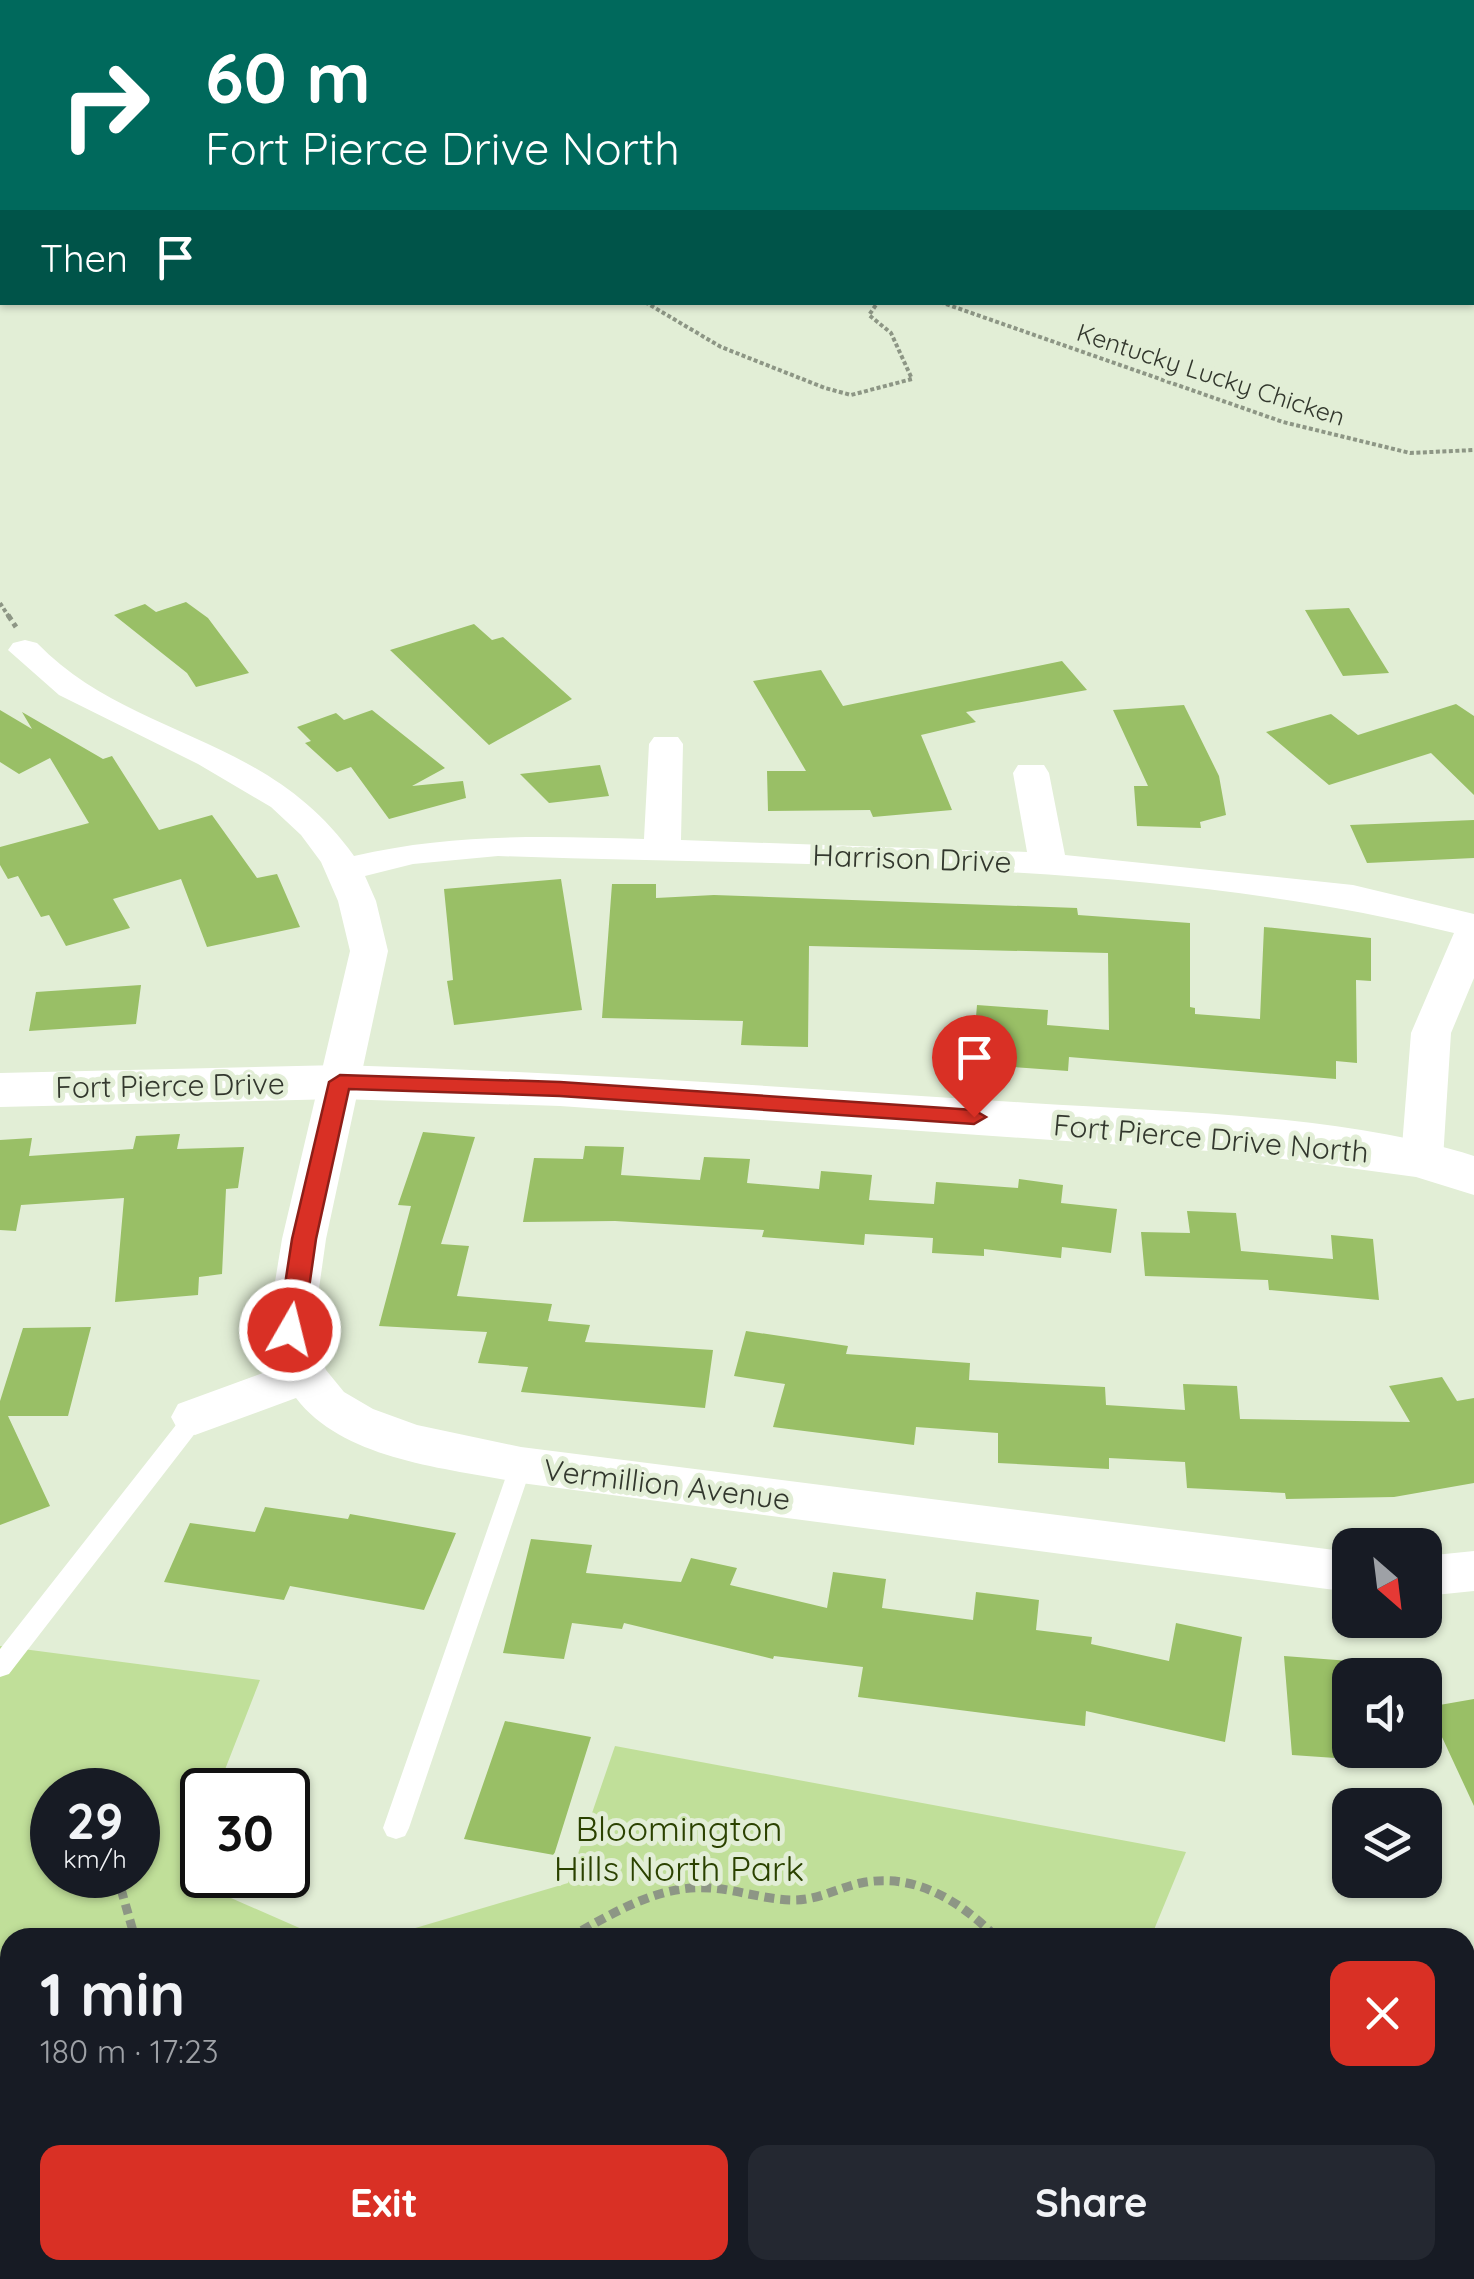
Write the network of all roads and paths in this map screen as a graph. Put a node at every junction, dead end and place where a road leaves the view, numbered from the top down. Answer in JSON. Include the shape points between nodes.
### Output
{"nodes":[{"id":1,"x":650,"y":305,"type":"edge"},
{"id":2,"x":876,"y":305,"type":"edge"},
{"id":3,"x":949,"y":305,"type":"edge"},
{"id":4,"x":1474,"y":450,"type":"edge"},
{"id":5,"x":25,"y":650,"type":"dead end"},
{"id":6,"x":666,"y":744,"type":"dead end"},
{"id":7,"x":1031,"y":773,"type":"dead end"},
{"id":8,"x":662,"y":848,"type":"junction"},
{"id":9,"x":1048,"y":864,"type":"junction"},
{"id":10,"x":346,"y":869,"type":"junction"},
{"id":11,"x":1474,"y":929,"type":"edge"},
{"id":12,"x":340,"y":1082,"type":"junction"},
{"id":13,"x":0,"y":1090,"type":"edge"},
{"id":14,"x":1422,"y":1159,"type":"junction"},
{"id":15,"x":1474,"y":1176,"type":"edge"},
{"id":16,"x":305,"y":1376,"type":"junction"},
{"id":17,"x":195,"y":1418,"type":"joint"},
{"id":18,"x":521,"y":1465,"type":"junction"},
{"id":19,"x":1332,"y":1570,"type":"edge"},
{"id":20,"x":1474,"y":1571,"type":"edge"},
{"id":21,"x":1442,"y":1574,"type":"edge"},
{"id":22,"x":0,"y":1667,"type":"edge"},
{"id":23,"x":396,"y":1828,"type":"dead end"},
{"id":24,"x":124,"y":1898,"type":"edge"},
{"id":25,"x":132,"y":1928,"type":"edge"},
{"id":26,"x":590,"y":1928,"type":"edge"},
{"id":27,"x":988,"y":1928,"type":"edge"}],
"edges":[{"from":1,"to":2,"type":"path","via":[[720,346],[850,396],[912,379],[891,333],[869,315]]},
{"from":3,"to":4,"type":"path","name":"Kentucky Lucky Chicken","via":[[1283,422],[1410,453]]},
{"from":5,"to":10,"type":"street","name":"Vermillion Avenue","via":[[59,685],[284,796]]},
{"from":6,"to":8,"type":"street"},
{"from":7,"to":9,"type":"street"},
{"from":8,"to":9,"type":"street","name":"Harrison Drive"},
{"from":8,"to":10,"type":"street","name":"Harrison Drive","via":[[498,846],[413,853]]},
{"from":9,"to":11,"type":"street","name":"Harrison Drive","via":[[1353,896]]},
{"from":10,"to":12,"type":"street","name":"Vermillion Avenue","via":[[364,912],[369,951]]},
{"from":11,"to":14,"type":"street","via":[[1430,1033]]},
{"from":12,"to":13,"type":"street","name":"Fort Pierce Drive"},
{"from":12,"to":14,"type":"street","name":"Fort Pierce Drive North","via":[[560,1089],[1219,1134]]},
{"from":12,"to":16,"type":"street","name":"Vermillion Avenue","via":[[290,1330]]},
{"from":14,"to":15,"type":"street","name":"Fort Pierce Drive North"},
{"from":16,"to":17,"type":"street"},
{"from":16,"to":18,"type":"street","name":"Vermillion Avenue","via":[[326,1404],[356,1422],[411,1442]]},
{"from":17,"to":22,"type":"lane"},
{"from":18,"to":19,"type":"street","name":"Vermillion Avenue"},
{"from":18,"to":23,"type":"lane"},
{"from":20,"to":21,"type":"street"},
{"from":24,"to":25,"type":"path"},
{"from":26,"to":27,"type":"path","via":[[677,1888],[809,1899],[896,1880],[932,1890],[972,1911]]}]}
